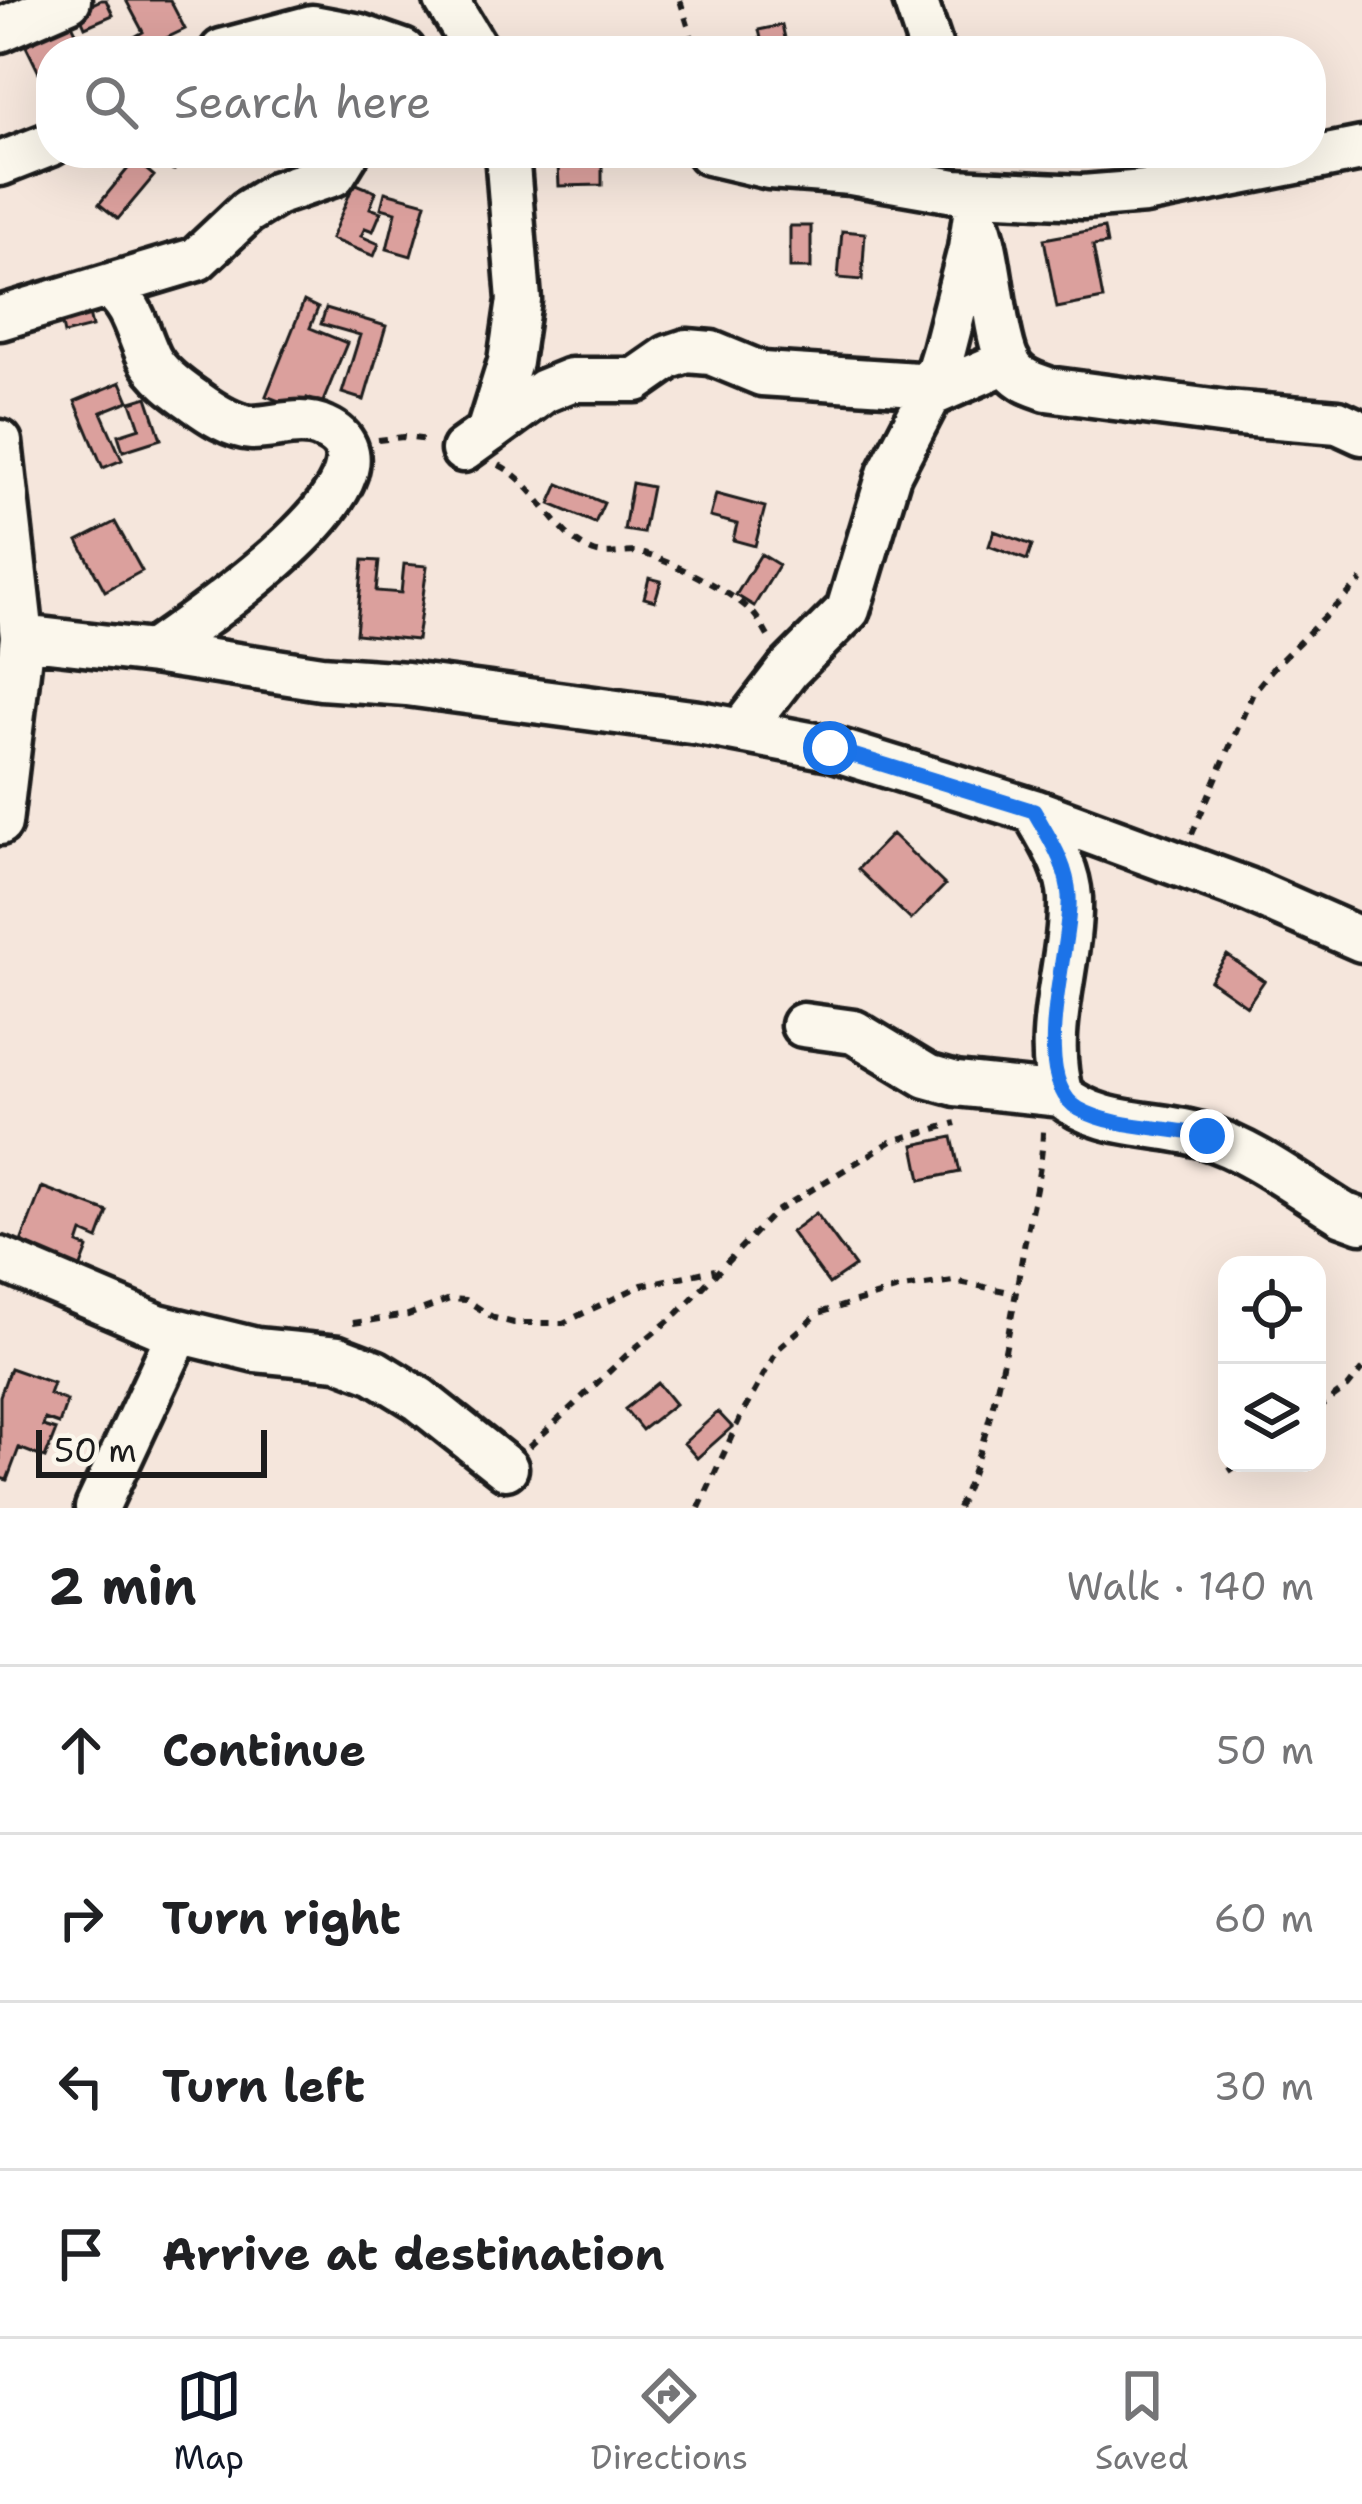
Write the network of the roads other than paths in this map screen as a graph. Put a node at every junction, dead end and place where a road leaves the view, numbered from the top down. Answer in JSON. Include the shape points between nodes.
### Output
{"nodes":[{"id":1,"x":69,"y":0,"type":"edge"},
{"id":2,"x":446,"y":0,"type":"edge"},
{"id":3,"x":919,"y":2,"type":"edge"},
{"id":4,"x":0,"y":30,"type":"edge"},
{"id":5,"x":278,"y":36,"type":"edge"},
{"id":6,"x":337,"y":36,"type":"edge"},
{"id":7,"x":468,"y":36,"type":"edge"},
{"id":8,"x":928,"y":36,"type":"edge"},
{"id":9,"x":1362,"y":149,"type":"edge"},
{"id":10,"x":36,"y":150,"type":"edge"},
{"id":11,"x":1326,"y":156,"type":"edge"},
{"id":12,"x":0,"y":164,"type":"edge"},
{"id":13,"x":337,"y":168,"type":"edge"},
{"id":14,"x":508,"y":168,"type":"edge"},
{"id":15,"x":778,"y":168,"type":"edge"},
{"id":16,"x":1266,"y":168,"type":"edge"},
{"id":17,"x":944,"y":186,"type":"edge"},
{"id":18,"x":109,"y":287,"type":"junction"},
{"id":19,"x":0,"y":318,"type":"edge"},
{"id":20,"x":1008,"y":361,"type":"junction"},
{"id":21,"x":931,"y":390,"type":"junction"},
{"id":22,"x":1362,"y":434,"type":"edge"},
{"id":23,"x":1,"y":450,"type":"edge"},
{"id":24,"x":22,"y":638,"type":"junction"},
{"id":25,"x":153,"y":652,"type":"junction"},
{"id":26,"x":741,"y":731,"type":"junction"},
{"id":27,"x":3,"y":781,"type":"edge"},
{"id":28,"x":1034,"y":811,"type":"junction"},
{"id":29,"x":0,"y":823,"type":"edge"},
{"id":30,"x":1362,"y":940,"type":"edge"},
{"id":31,"x":802,"y":1025,"type":"dead end"},
{"id":32,"x":1042,"y":1110,"type":"junction"},
{"id":33,"x":1362,"y":1221,"type":"edge"},
{"id":34,"x":0,"y":1258,"type":"edge"},
{"id":35,"x":179,"y":1332,"type":"junction"},
{"id":36,"x":506,"y":1468,"type":"road end"},
{"id":37,"x":97,"y":1508,"type":"edge"}],
"edges":[{"from":1,"to":4,"type":"street"},
{"from":2,"to":7,"type":"street"},
{"from":3,"to":8,"type":"street"},
{"from":5,"to":6,"type":"street","via":[[312,27]]},
{"from":9,"to":11,"type":"street"},
{"from":10,"to":12,"type":"street"},
{"from":13,"to":18,"type":"street","via":[[247,212],[197,259]]},
{"from":14,"to":21,"type":"street","via":[[519,300],[510,362],[476,441],[571,380],[636,380],[686,351],[711,352],[762,374]]},
{"from":15,"to":17,"type":"street"},
{"from":16,"to":17,"type":"street","via":[[1083,197]]},
{"from":17,"to":20,"type":"street","via":[[988,251]]},
{"from":17,"to":21,"type":"street","via":[[970,249]]},
{"from":18,"to":19,"type":"street"},
{"from":18,"to":25,"type":"street","via":[[128,305],[154,365],[194,401],[245,428],[320,425],[345,447],[345,469],[320,516],[276,560]]},
{"from":20,"to":21,"type":"street"},
{"from":20,"to":22,"type":"street","via":[[1047,389],[1338,422]]},
{"from":21,"to":26,"type":"street","via":[[889,474],[848,610]]},
{"from":23,"to":24,"type":"street"},
{"from":24,"to":25,"type":"street"},
{"from":24,"to":27,"type":"street"},
{"from":25,"to":26,"type":"street"},
{"from":26,"to":28,"type":"street","via":[[830,748]]},
{"from":27,"to":29,"type":"street"},
{"from":28,"to":30,"type":"street"},
{"from":28,"to":32,"type":"street","via":[[1059,854],[1070,897],[1055,1073]]},
{"from":31,"to":32,"type":"street","via":[[854,1032],[927,1076]]},
{"from":32,"to":33,"type":"street","via":[[1207,1136]]},
{"from":34,"to":35,"type":"street"},
{"from":35,"to":36,"type":"street","via":[[338,1358],[375,1372]]},
{"from":35,"to":37,"type":"street"}]}
